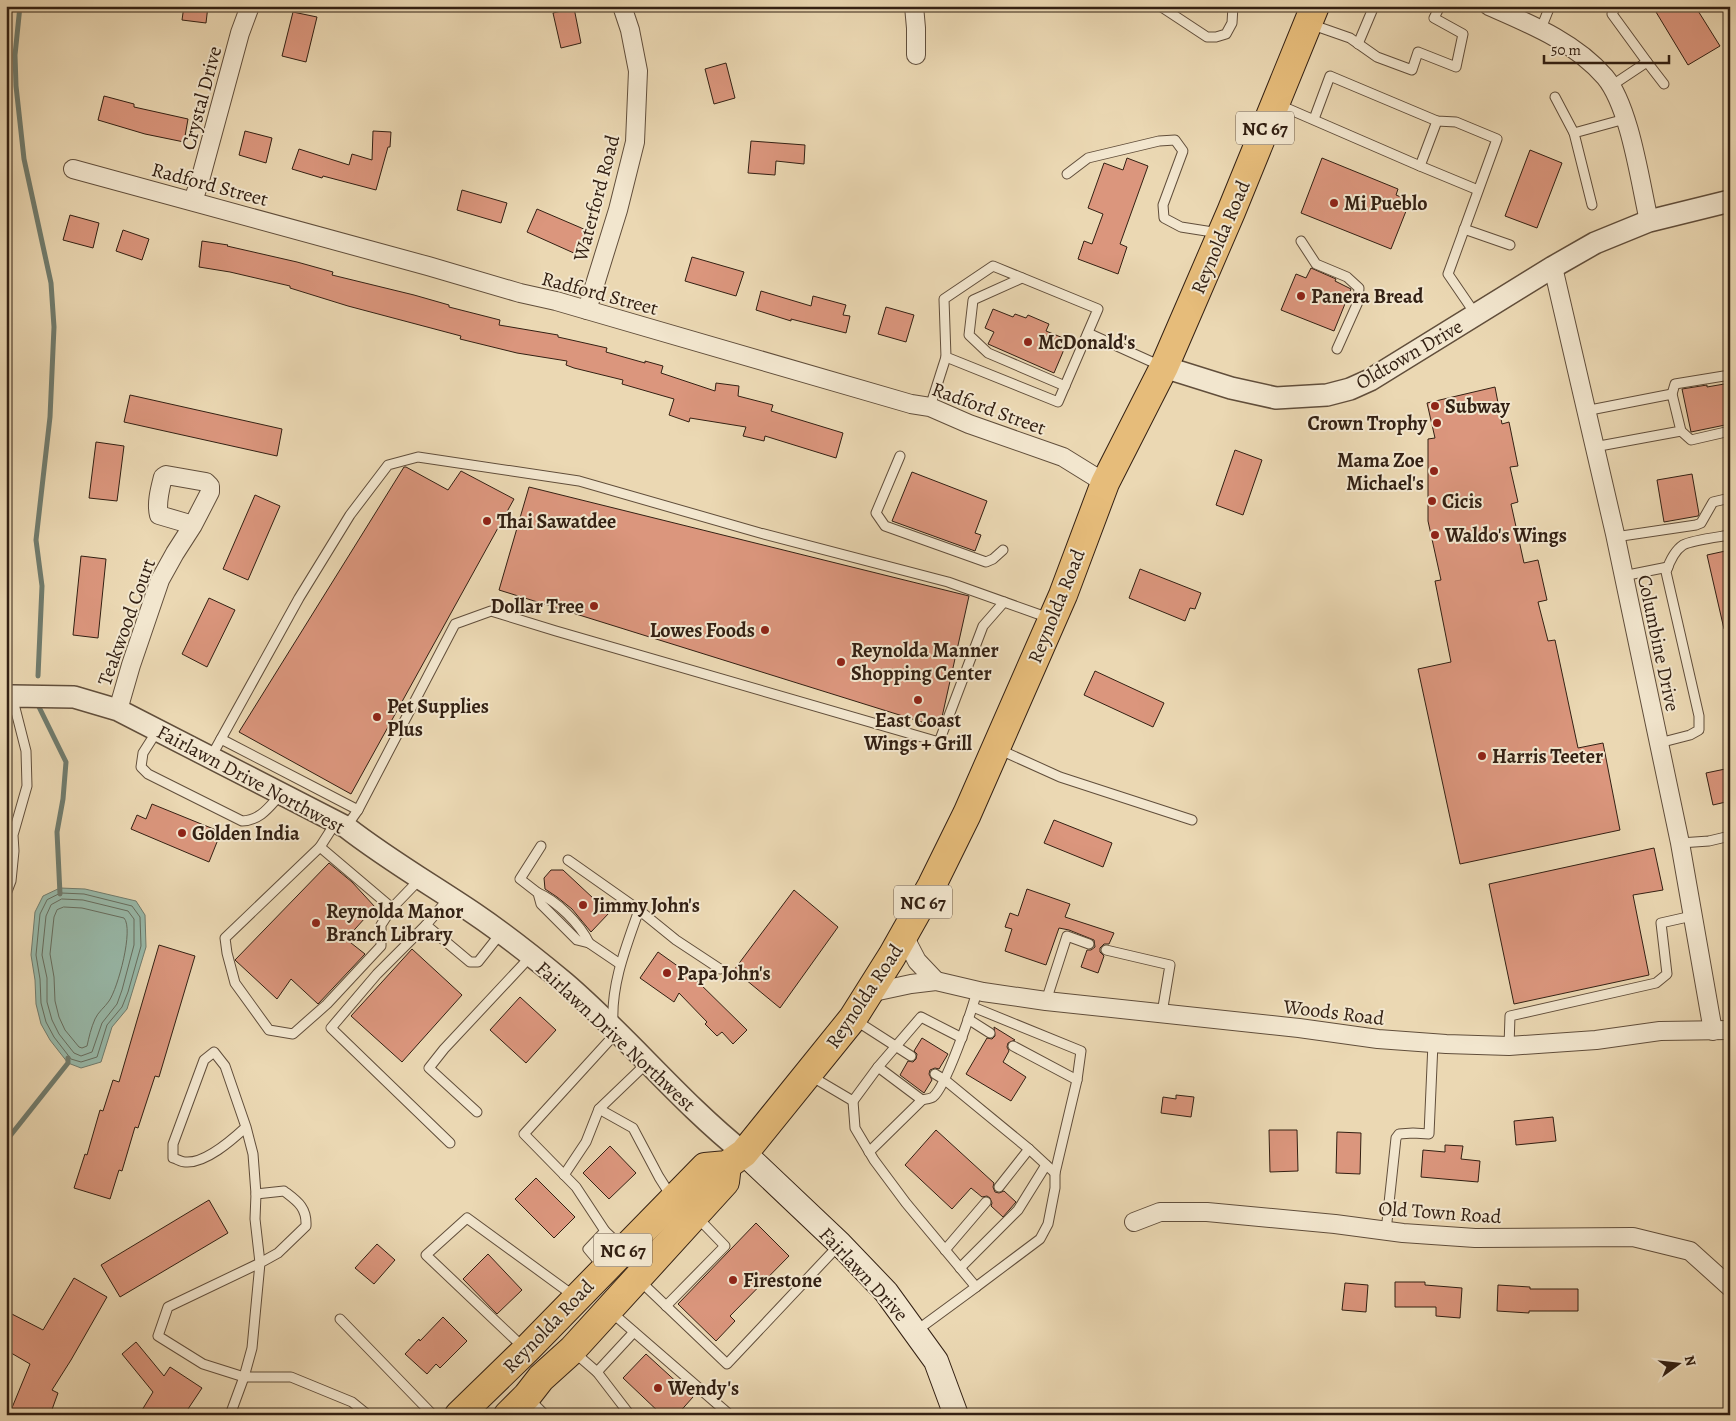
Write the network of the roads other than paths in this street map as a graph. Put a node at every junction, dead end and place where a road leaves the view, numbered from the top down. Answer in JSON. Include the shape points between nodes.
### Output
{"nodes":[{"id":1,"x":250,"y":6,"type":"edge"},
{"id":2,"x":622,"y":6,"type":"edge"},
{"id":3,"x":914,"y":6,"type":"edge"},
{"id":4,"x":1160,"y":6,"type":"edge"},
{"id":5,"x":1233,"y":6,"type":"edge"},
{"id":6,"x":1374,"y":6,"type":"edge"},
{"id":7,"x":1440,"y":6,"type":"edge"},
{"id":8,"x":1489,"y":6,"type":"edge"},
{"id":9,"x":1550,"y":6,"type":"edge"},
{"id":10,"x":1616,"y":6,"type":"edge"},
{"id":11,"x":1311,"y":14,"type":"edge"},
{"id":12,"x":1540,"y":31,"type":"junction"},
{"id":13,"x":1358,"y":44,"type":"junction"},
{"id":14,"x":916,"y":55,"type":"dead end"},
{"id":15,"x":1647,"y":62,"type":"junction"},
{"id":16,"x":1664,"y":84,"type":"dead end"},
{"id":17,"x":1611,"y":86,"type":"junction"},
{"id":18,"x":1555,"y":97,"type":"dead end"},
{"id":19,"x":1274,"y":103,"type":"junction"},
{"id":20,"x":1314,"y":119,"type":"junction"},
{"id":21,"x":1625,"y":119,"type":"junction"},
{"id":22,"x":1437,"y":121,"type":"junction"},
{"id":23,"x":1574,"y":132,"type":"junction"},
{"id":24,"x":1420,"y":166,"type":"junction"},
{"id":25,"x":73,"y":169,"type":"dead end"},
{"id":26,"x":1067,"y":174,"type":"dead end"},
{"id":27,"x":1478,"y":190,"type":"junction"},
{"id":28,"x":193,"y":200,"type":"junction"},
{"id":29,"x":1730,"y":202,"type":"edge"},
{"id":30,"x":1592,"y":205,"type":"dead end"},
{"id":31,"x":1649,"y":221,"type":"junction"},
{"id":32,"x":1464,"y":229,"type":"junction"},
{"id":33,"x":1222,"y":234,"type":"junction"},
{"id":34,"x":1301,"y":241,"type":"dead end"},
{"id":35,"x":1510,"y":245,"type":"dead end"},
{"id":36,"x":1553,"y":267,"type":"junction"},
{"id":37,"x":1022,"y":278,"type":"junction"},
{"id":38,"x":587,"y":310,"type":"junction"},
{"id":39,"x":1476,"y":315,"type":"junction"},
{"id":40,"x":1088,"y":333,"type":"junction"},
{"id":41,"x":1337,"y":349,"type":"dead end"},
{"id":42,"x":946,"y":357,"type":"junction"},
{"id":43,"x":1164,"y":367,"type":"junction"},
{"id":44,"x":1730,"y":375,"type":"edge"},
{"id":45,"x":1065,"y":386,"type":"junction"},
{"id":46,"x":1672,"y":394,"type":"junction"},
{"id":47,"x":930,"y":408,"type":"junction"},
{"id":48,"x":1585,"y":411,"type":"junction"},
{"id":49,"x":1680,"y":430,"type":"junction"},
{"id":50,"x":1730,"y":431,"type":"edge"},
{"id":51,"x":1594,"y":448,"type":"junction"},
{"id":52,"x":900,"y":456,"type":"dead end"},
{"id":53,"x":1105,"y":483,"type":"junction"},
{"id":54,"x":1730,"y":498,"type":"edge"},
{"id":55,"x":193,"y":525,"type":"dead end"},
{"id":56,"x":1730,"y":535,"type":"edge"},
{"id":57,"x":1615,"y":537,"type":"junction"},
{"id":58,"x":1003,"y":550,"type":"dead end"},
{"id":59,"x":1668,"y":567,"type":"junction"},
{"id":60,"x":1623,"y":576,"type":"junction"},
{"id":61,"x":1004,"y":602,"type":"junction"},
{"id":62,"x":1052,"y":618,"type":"junction"},
{"id":63,"x":9,"y":697,"type":"edge"},
{"id":64,"x":118,"y":710,"type":"junction"},
{"id":65,"x":158,"y":730,"type":"junction"},
{"id":66,"x":221,"y":739,"type":"junction"},
{"id":67,"x":1659,"y":743,"type":"junction"},
{"id":68,"x":995,"y":748,"type":"junction"},
{"id":69,"x":211,"y":757,"type":"junction"},
{"id":70,"x":281,"y":794,"type":"junction"},
{"id":71,"x":347,"y":820,"type":"junction"},
{"id":72,"x":1192,"y":820,"type":"dead end"},
{"id":73,"x":1730,"y":836,"type":"edge"},
{"id":74,"x":1680,"y":843,"type":"junction"},
{"id":75,"x":541,"y":846,"type":"dead end"},
{"id":76,"x":320,"y":847,"type":"junction"},
{"id":77,"x":568,"y":860,"type":"dead end"},
{"id":78,"x":420,"y":879,"type":"junction"},
{"id":79,"x":6,"y":894,"type":"edge"},
{"id":80,"x":449,"y":898,"type":"junction"},
{"id":81,"x":392,"y":908,"type":"junction"},
{"id":82,"x":639,"y":910,"type":"junction"},
{"id":83,"x":1692,"y":916,"type":"junction"},
{"id":84,"x":426,"y":925,"type":"junction"},
{"id":85,"x":501,"y":933,"type":"junction"},
{"id":86,"x":904,"y":936,"type":"junction"},
{"id":87,"x":1089,"y":944,"type":"dead end"},
{"id":88,"x":1106,"y":950,"type":"dead end"},
{"id":89,"x":531,"y":956,"type":"junction"},
{"id":90,"x":620,"y":964,"type":"junction"},
{"id":91,"x":720,"y":969,"type":"dead end"},
{"id":92,"x":936,"y":981,"type":"junction"},
{"id":93,"x":869,"y":993,"type":"junction"},
{"id":94,"x":975,"y":999,"type":"junction"},
{"id":95,"x":1046,"y":1001,"type":"junction"},
{"id":96,"x":1162,"y":1013,"type":"junction"},
{"id":97,"x":853,"y":1018,"type":"junction"},
{"id":98,"x":968,"y":1019,"type":"junction"},
{"id":99,"x":615,"y":1030,"type":"junction"},
{"id":100,"x":1722,"y":1031,"type":"edge"},
{"id":101,"x":990,"y":1033,"type":"dead end"},
{"id":102,"x":962,"y":1038,"type":"junction"},
{"id":103,"x":1434,"y":1043,"type":"junction"},
{"id":104,"x":1013,"y":1046,"type":"dead end"},
{"id":105,"x":1509,"y":1046,"type":"junction"},
{"id":106,"x":896,"y":1047,"type":"junction"},
{"id":107,"x":911,"y":1056,"type":"dead end"},
{"id":108,"x":647,"y":1063,"type":"junction"},
{"id":109,"x":878,"y":1067,"type":"junction"},
{"id":110,"x":936,"y":1074,"type":"dead end"},
{"id":111,"x":809,"y":1075,"type":"junction"},
{"id":112,"x":945,"y":1080,"type":"junction"},
{"id":113,"x":1077,"y":1080,"type":"junction"},
{"id":114,"x":922,"y":1100,"type":"junction"},
{"id":115,"x":853,"y":1101,"type":"junction"},
{"id":116,"x":599,"y":1109,"type":"junction"},
{"id":117,"x":477,"y":1112,"type":"dead end"},
{"id":118,"x":246,"y":1126,"type":"junction"},
{"id":119,"x":450,"y":1143,"type":"dead end"},
{"id":120,"x":1029,"y":1149,"type":"junction"},
{"id":121,"x":869,"y":1152,"type":"junction"},
{"id":122,"x":736,"y":1159,"type":"junction"},
{"id":123,"x":1046,"y":1165,"type":"junction"},
{"id":124,"x":1055,"y":1173,"type":"junction"},
{"id":125,"x":564,"y":1175,"type":"junction"},
{"id":126,"x":999,"y":1187,"type":"dead end"},
{"id":127,"x":256,"y":1194,"type":"junction"},
{"id":128,"x":673,"y":1199,"type":"junction"},
{"id":129,"x":986,"y":1202,"type":"dead end"},
{"id":130,"x":695,"y":1215,"type":"junction"},
{"id":131,"x":1134,"y":1222,"type":"dead end"},
{"id":132,"x":1386,"y":1230,"type":"junction"},
{"id":133,"x":840,"y":1244,"type":"junction"},
{"id":134,"x":605,"y":1249,"type":"junction"},
{"id":135,"x":945,"y":1250,"type":"junction"},
{"id":136,"x":260,"y":1263,"type":"junction"},
{"id":137,"x":960,"y":1268,"type":"junction"},
{"id":138,"x":637,"y":1278,"type":"junction"},
{"id":139,"x":976,"y":1287,"type":"junction"},
{"id":140,"x":1730,"y":1287,"type":"edge"},
{"id":141,"x":576,"y":1297,"type":"junction"},
{"id":142,"x":666,"y":1306,"type":"junction"},
{"id":143,"x":608,"y":1309,"type":"junction"},
{"id":144,"x":340,"y":1319,"type":"dead end"},
{"id":145,"x":915,"y":1331,"type":"junction"},
{"id":146,"x":634,"y":1332,"type":"junction"},
{"id":147,"x":526,"y":1350,"type":"junction"},
{"id":148,"x":572,"y":1350,"type":"junction"},
{"id":149,"x":597,"y":1372,"type":"junction"},
{"id":150,"x":244,"y":1377,"type":"junction"},
{"id":151,"x":526,"y":1409,"type":"edge"},
{"id":152,"x":230,"y":1415,"type":"edge"},
{"id":153,"x":368,"y":1415,"type":"edge"},
{"id":154,"x":433,"y":1415,"type":"edge"},
{"id":155,"x":459,"y":1415,"type":"edge"},
{"id":156,"x":630,"y":1415,"type":"edge"},
{"id":157,"x":730,"y":1415,"type":"edge"},
{"id":158,"x":956,"y":1415,"type":"edge"}],
"edges":[{"from":1,"to":28,"type":"street","name":"Crystal Drive"},
{"from":2,"to":38,"type":"street","name":"Waterford Road","via":[[638,71],[635,142]]},
{"from":3,"to":14,"type":"street"},
{"from":4,"to":5,"type":"lane","via":[[1207,37],[1226,34],[1232,23]]},
{"from":6,"to":13,"type":"lane"},
{"from":7,"to":13,"type":"lane","via":[[1434,18],[1464,34],[1456,68],[1418,52],[1412,70],[1377,58]]},
{"from":8,"to":12,"type":"street"},
{"from":9,"to":12,"type":"lane"},
{"from":10,"to":15,"type":"lane","via":[[1612,14]]},
{"from":11,"to":13,"type":"lane"},
{"from":11,"to":19,"type":"main road","name":"Reynolda Road","number":"NC 67"},
{"from":12,"to":17,"type":"street","via":[[1587,59]]},
{"from":15,"to":16,"type":"lane"},
{"from":15,"to":17,"type":"lane"},
{"from":17,"to":21,"type":"street"},
{"from":18,"to":23,"type":"lane"},
{"from":19,"to":20,"type":"lane"},
{"from":19,"to":33,"type":"main road","name":"Reynolda Road","number":"NC 67"},
{"from":20,"to":22,"type":"lane","via":[[1330,76]]},
{"from":20,"to":24,"type":"lane"},
{"from":21,"to":23,"type":"lane"},
{"from":21,"to":31,"type":"street"},
{"from":22,"to":24,"type":"lane"},
{"from":22,"to":27,"type":"lane","via":[[1456,122],[1497,139]]},
{"from":23,"to":30,"type":"lane"},
{"from":24,"to":27,"type":"lane"},
{"from":25,"to":28,"type":"street","name":"Radford Street"},
{"from":26,"to":33,"type":"lane","via":[[1088,158],[1175,140],[1183,152],[1162,205],[1164,218],[1181,227]]},
{"from":27,"to":32,"type":"lane"},
{"from":28,"to":38,"type":"street","name":"Radford Street"},
{"from":29,"to":31,"type":"street","name":"Oldtown Drive"},
{"from":31,"to":36,"type":"street","name":"Oldtown Drive","via":[[1594,243]]},
{"from":32,"to":35,"type":"lane"},
{"from":32,"to":39,"type":"lane","via":[[1448,274]]},
{"from":33,"to":43,"type":"main road","name":"Reynolda Road","number":"NC 67"},
{"from":34,"to":41,"type":"lane","via":[[1316,264],[1347,277],[1359,288],[1358,302]]},
{"from":36,"to":39,"type":"street","name":"Oldtown Drive"},
{"from":36,"to":48,"type":"street","name":"Columbine Drive"},
{"from":37,"to":40,"type":"lane","via":[[1098,309]]},
{"from":37,"to":42,"type":"lane","via":[[993,266],[944,299]]},
{"from":37,"to":45,"type":"lane","via":[[973,300],[968,334],[988,353]]},
{"from":38,"to":47,"type":"street","name":"Radford Street"},
{"from":39,"to":43,"type":"street","name":"Oldtown Drive","via":[[1370,380],[1327,395],[1276,398]]},
{"from":40,"to":43,"type":"lane"},
{"from":40,"to":45,"type":"lane"},
{"from":42,"to":45,"type":"lane","via":[[1058,402]]},
{"from":42,"to":47,"type":"lane"},
{"from":43,"to":53,"type":"main road","name":"Reynolda Road","number":"NC 67"},
{"from":44,"to":46,"type":"lane","via":[[1675,384]]},
{"from":46,"to":48,"type":"lane"},
{"from":46,"to":49,"type":"lane"},
{"from":47,"to":53,"type":"street","name":"Radford Street","via":[[1063,457]]},
{"from":48,"to":51,"type":"street","name":"Columbine Drive"},
{"from":49,"to":50,"type":"lane","via":[[1691,440]]},
{"from":49,"to":51,"type":"lane"},
{"from":51,"to":57,"type":"street","name":"Columbine Drive"},
{"from":52,"to":58,"type":"lane","via":[[876,513],[885,526],[986,562]]},
{"from":53,"to":62,"type":"main road","name":"Reynolda Road","number":"NC 67"},
{"from":54,"to":57,"type":"lane","via":[[1713,502],[1701,523],[1696,525]]},
{"from":55,"to":64,"type":"street","name":"Teakwood Court","via":[[160,580]]},
{"from":56,"to":59,"type":"lane","via":[[1684,545]]},
{"from":57,"to":60,"type":"street","name":"Columbine Drive"},
{"from":59,"to":60,"type":"lane"},
{"from":59,"to":67,"type":"lane","via":[[1666,572],[1699,716],[1699,730]]},
{"from":60,"to":67,"type":"street","name":"Columbine Drive"},
{"from":61,"to":62,"type":"lane"},
{"from":61,"to":66,"type":"lane","via":[[948,582],[579,481],[418,457],[388,465],[350,515],[299,598]]},
{"from":61,"to":71,"type":"lane","via":[[983,626],[939,742],[491,611],[454,624]]},
{"from":62,"to":68,"type":"main road","name":"Reynolda Road","number":"NC 67"},
{"from":63,"to":64,"type":"street","name":"Fairlawn Drive Northwest","via":[[74,697]]},
{"from":63,"to":79,"type":"lane","via":[[26,751],[27,786],[13,835],[11,881]]},
{"from":64,"to":65,"type":"street","name":"Fairlawn Drive Northwest"},
{"from":65,"to":69,"type":"street","name":"Fairlawn Drive Northwest"},
{"from":65,"to":70,"type":"lane","via":[[143,753],[142,767],[148,774],[242,821],[253,820],[262,814]]},
{"from":66,"to":69,"type":"lane"},
{"from":66,"to":71,"type":"lane"},
{"from":67,"to":74,"type":"street","name":"Columbine Drive"},
{"from":68,"to":72,"type":"lane","via":[[1060,776]]},
{"from":68,"to":86,"type":"main road","name":"Reynolda Road","number":"NC 67","via":[[967,814]]},
{"from":69,"to":70,"type":"street","name":"Fairlawn Drive Northwest"},
{"from":70,"to":71,"type":"street","name":"Fairlawn Drive Northwest"},
{"from":71,"to":76,"type":"lane"},
{"from":71,"to":78,"type":"street","name":"Fairlawn Drive Northwest","via":[[372,847]]},
{"from":73,"to":74,"type":"lane"},
{"from":74,"to":83,"type":"street","name":"Columbine Drive"},
{"from":75,"to":90,"type":"lane","via":[[520,879],[538,893],[541,904],[577,940],[589,943]]},
{"from":76,"to":81,"type":"lane"},
{"from":76,"to":81,"type":"lane","via":[[225,938],[236,983],[269,1030],[293,1034],[327,1004],[381,946],[381,925]]},
{"from":77,"to":82,"type":"lane"},
{"from":78,"to":80,"type":"street","name":"Fairlawn Drive Northwest"},
{"from":78,"to":81,"type":"lane"},
{"from":80,"to":84,"type":"lane"},
{"from":80,"to":85,"type":"street","name":"Fairlawn Drive Northwest"},
{"from":82,"to":90,"type":"lane"},
{"from":82,"to":91,"type":"lane"},
{"from":83,"to":100,"type":"street","name":"Columbine Drive"},
{"from":83,"to":105,"type":"lane","via":[[1661,923],[1667,974],[1656,983],[1510,1016]]},
{"from":84,"to":85,"type":"lane","via":[[470,962],[478,962]]},
{"from":84,"to":119,"type":"lane","via":[[377,974],[332,1028]]},
{"from":85,"to":89,"type":"street","name":"Fairlawn Drive Northwest"},
{"from":86,"to":92,"type":"street","via":[[917,961]]},
{"from":86,"to":93,"type":"main road","name":"Reynolda Road","number":"NC 67"},
{"from":87,"to":95,"type":"lane","via":[[1067,936]]},
{"from":88,"to":96,"type":"lane","via":[[1170,965]]},
{"from":89,"to":99,"type":"street","name":"Fairlawn Drive Northwest"},
{"from":89,"to":117,"type":"lane","via":[[429,1068]]},
{"from":90,"to":99,"type":"lane","via":[[612,1005]]},
{"from":92,"to":93,"type":"street","name":"Woods Road"},
{"from":92,"to":94,"type":"street","name":"Woods Road"},
{"from":93,"to":97,"type":"main road","name":"Reynolda Road","number":"NC 67"},
{"from":94,"to":95,"type":"street","name":"Woods Road"},
{"from":94,"to":98,"type":"lane"},
{"from":94,"to":113,"type":"lane","via":[[1080,1051]]},
{"from":95,"to":96,"type":"street","name":"Woods Road"},
{"from":96,"to":103,"type":"street","name":"Woods Road"},
{"from":97,"to":106,"type":"lane"},
{"from":97,"to":111,"type":"main road","name":"Reynolda Road","number":"NC 67"},
{"from":98,"to":101,"type":"lane"},
{"from":98,"to":102,"type":"lane"},
{"from":99,"to":108,"type":"street","name":"Fairlawn Drive Northwest"},
{"from":99,"to":125,"type":"lane","via":[[524,1134]]},
{"from":100,"to":105,"type":"street","name":"Woods Road","via":[[1660,1030],[1596,1040]]},
{"from":102,"to":106,"type":"lane","via":[[921,1017]]},
{"from":102,"to":112,"type":"lane"},
{"from":103,"to":105,"type":"street","name":"Woods Road"},
{"from":103,"to":132,"type":"lane","via":[[1429,1134],[1399,1134],[1396,1138]]},
{"from":104,"to":113,"type":"lane"},
{"from":106,"to":107,"type":"lane"},
{"from":106,"to":109,"type":"lane"},
{"from":108,"to":116,"type":"lane"},
{"from":108,"to":122,"type":"street","name":"Fairlawn Drive Northwest","via":[[716,1131]]},
{"from":109,"to":114,"type":"lane"},
{"from":109,"to":115,"type":"lane"},
{"from":110,"to":112,"type":"lane"},
{"from":111,"to":115,"type":"lane"},
{"from":111,"to":122,"type":"main road","name":"Reynolda Road","number":"NC 67"},
{"from":112,"to":114,"type":"lane","via":[[932,1097]]},
{"from":112,"to":120,"type":"lane"},
{"from":113,"to":124,"type":"lane"},
{"from":114,"to":121,"type":"lane"},
{"from":115,"to":121,"type":"lane","via":[[855,1128]]},
{"from":116,"to":125,"type":"lane","via":[[586,1142]]},
{"from":116,"to":128,"type":"lane","via":[[633,1128]]},
{"from":118,"to":118,"type":"lane","via":[[225,1066],[214,1052],[204,1060],[173,1144],[173,1158],[184,1162],[200,1160],[233,1139]]},
{"from":118,"to":127,"type":"lane","via":[[253,1154]]},
{"from":120,"to":123,"type":"lane"},
{"from":120,"to":126,"type":"lane"},
{"from":121,"to":135,"type":"lane"},
{"from":122,"to":128,"type":"main road","name":"Reynolda Road","number":"NC 67","via":[[705,1167]]},
{"from":122,"to":130,"type":"main road","name":"Reynolda Road","number":"NC 67","via":[[725,1182]]},
{"from":122,"to":133,"type":"main road","name":"Fairlawn Drive"},
{"from":123,"to":124,"type":"lane"},
{"from":123,"to":137,"type":"lane","via":[[1018,1210]]},
{"from":124,"to":139,"type":"lane","via":[[1048,1224],[1040,1239]]},
{"from":125,"to":134,"type":"lane","via":[[576,1186]]},
{"from":127,"to":136,"type":"lane"},
{"from":127,"to":136,"type":"lane","via":[[284,1191],[301,1204],[306,1218],[306,1226],[278,1253]]},
{"from":128,"to":134,"type":"main road","name":"Reynolda Road","number":"NC 67"},
{"from":129,"to":135,"type":"lane"},
{"from":130,"to":138,"type":"main road","name":"Reynolda Road","number":"NC 67"},
{"from":130,"to":142,"type":"lane","via":[[724,1246]]},
{"from":131,"to":132,"type":"street","name":"Old Town Road","via":[[1160,1212],[1207,1212]]},
{"from":132,"to":140,"type":"street","name":"Old Town Road","via":[[1475,1238],[1633,1237],[1690,1251]]},
{"from":133,"to":142,"type":"lane","via":[[727,1364]]},
{"from":133,"to":145,"type":"main road","name":"Fairlawn Drive","via":[[886,1292]]},
{"from":134,"to":141,"type":"main road","name":"Reynolda Road","number":"NC 67"},
{"from":135,"to":137,"type":"lane"},
{"from":136,"to":150,"type":"lane","via":[[252,1348]]},
{"from":136,"to":150,"type":"lane","via":[[168,1308],[158,1336],[203,1364]]},
{"from":137,"to":139,"type":"lane"},
{"from":138,"to":142,"type":"lane"},
{"from":138,"to":143,"type":"main road","name":"Reynolda Road","number":"NC 67"},
{"from":139,"to":145,"type":"lane"},
{"from":141,"to":147,"type":"main road","name":"Reynolda Road","number":"NC 67"},
{"from":141,"to":147,"type":"lane","via":[[467,1218],[426,1254]]},
{"from":143,"to":146,"type":"lane"},
{"from":143,"to":148,"type":"main road","name":"Reynolda Road","number":"NC 67"},
{"from":144,"to":154,"type":"lane"},
{"from":145,"to":158,"type":"main road","name":"Fairlawn Drive","via":[[936,1361]]},
{"from":146,"to":149,"type":"lane"},
{"from":146,"to":157,"type":"lane"},
{"from":147,"to":155,"type":"main road","name":"Reynolda Road","number":"NC 67"},
{"from":148,"to":149,"type":"lane"},
{"from":148,"to":151,"type":"main road","name":"Reynolda Road","number":"NC 67","via":[[541,1378]]},
{"from":149,"to":156,"type":"lane"},
{"from":150,"to":152,"type":"lane"},
{"from":150,"to":153,"type":"lane","via":[[291,1377],[352,1402]]}]}
